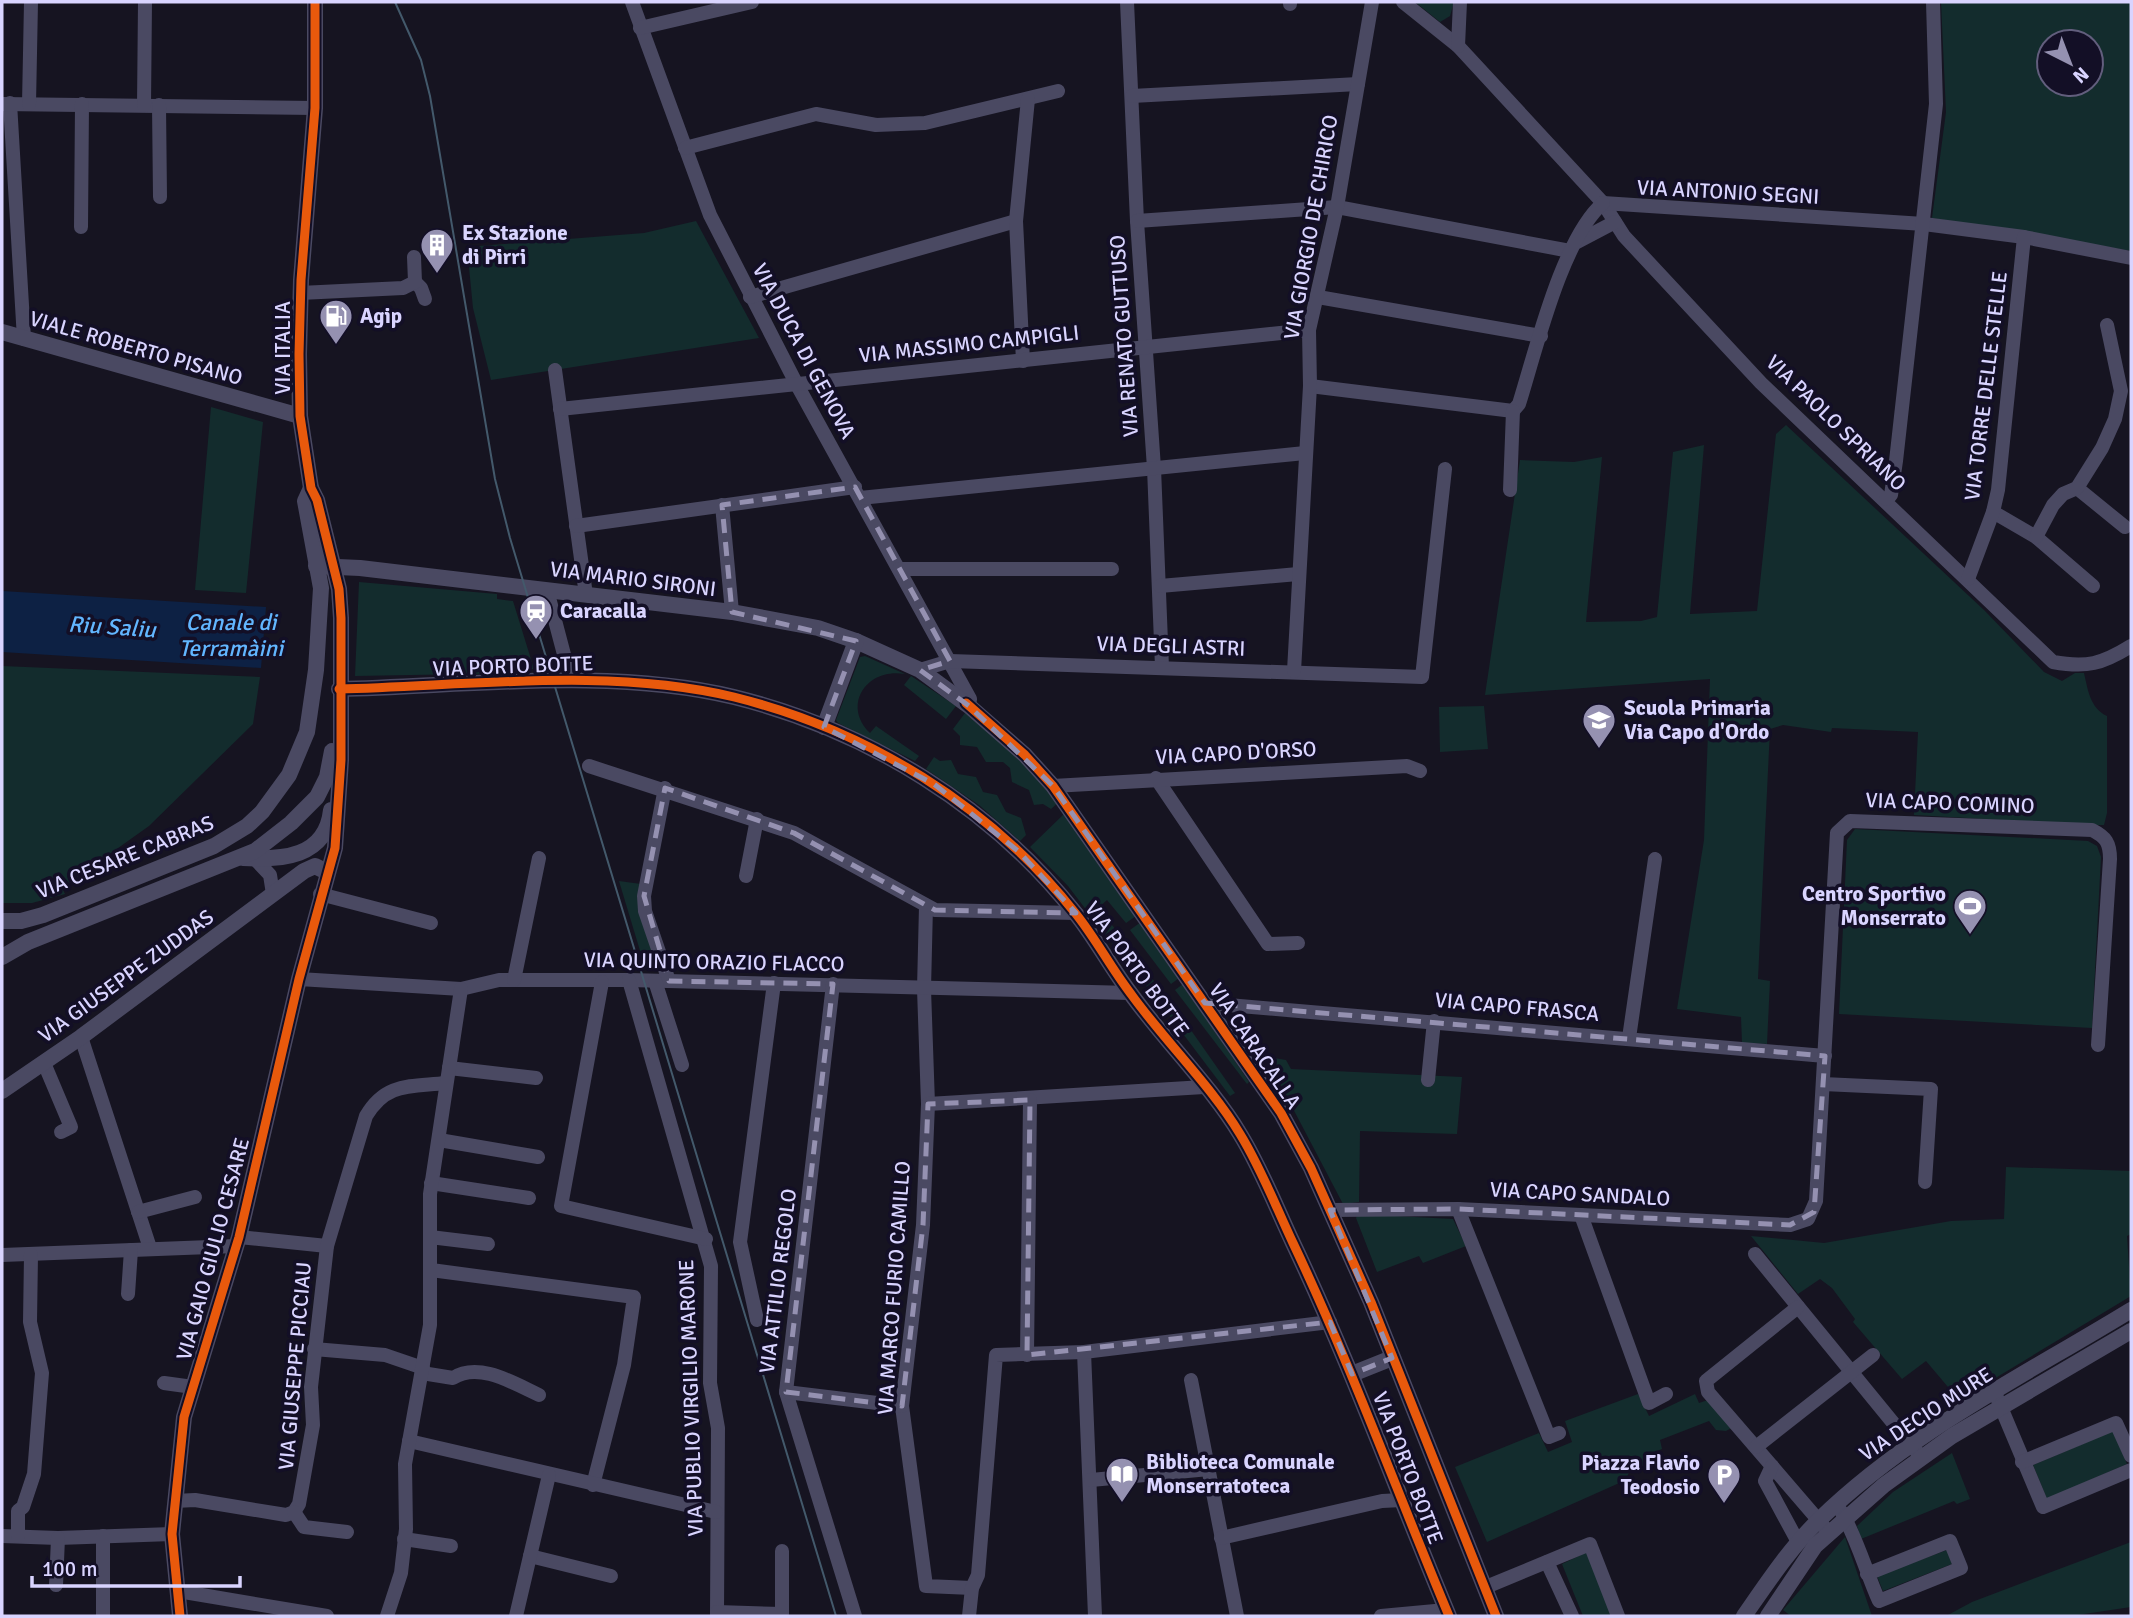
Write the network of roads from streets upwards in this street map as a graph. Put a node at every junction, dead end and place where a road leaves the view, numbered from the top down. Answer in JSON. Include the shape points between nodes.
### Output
{"nodes":[{"id":1,"x":31,"y":2,"type":"edge"},
{"id":2,"x":145,"y":2,"type":"edge"},
{"id":3,"x":315,"y":2,"type":"edge"},
{"id":4,"x":632,"y":2,"type":"edge"},
{"id":5,"x":752,"y":2,"type":"edge"},
{"id":6,"x":1127,"y":2,"type":"edge"},
{"id":7,"x":1372,"y":2,"type":"edge"},
{"id":8,"x":1403,"y":2,"type":"edge"},
{"id":9,"x":1460,"y":2,"type":"edge"},
{"id":10,"x":1933,"y":2,"type":"edge"},
{"id":11,"x":640,"y":28,"type":"junction"},
{"id":12,"x":1458,"y":46,"type":"junction"},
{"id":13,"x":1358,"y":84,"type":"junction"},
{"id":14,"x":1058,"y":91,"type":"dead end"},
{"id":15,"x":1132,"y":96,"type":"junction"},
{"id":16,"x":1028,"y":99,"type":"junction"},
{"id":17,"x":29,"y":103,"type":"junction"},
{"id":18,"x":6,"y":104,"type":"edge"},
{"id":19,"x":82,"y":104,"type":"junction"},
{"id":20,"x":144,"y":105,"type":"junction"},
{"id":21,"x":159,"y":105,"type":"junction"},
{"id":22,"x":315,"y":108,"type":"junction"},
{"id":23,"x":685,"y":148,"type":"junction"},
{"id":24,"x":160,"y":197,"type":"dead end"},
{"id":25,"x":1603,"y":203,"type":"junction"},
{"id":26,"x":1337,"y":207,"type":"junction"},
{"id":27,"x":1016,"y":221,"type":"junction"},
{"id":28,"x":1137,"y":221,"type":"junction"},
{"id":29,"x":1615,"y":222,"type":"junction"},
{"id":30,"x":1924,"y":224,"type":"junction"},
{"id":31,"x":81,"y":227,"type":"dead end"},
{"id":32,"x":2024,"y":237,"type":"junction"},
{"id":33,"x":1574,"y":246,"type":"junction"},
{"id":34,"x":414,"y":257,"type":"dead end"},
{"id":35,"x":2131,"y":258,"type":"edge"},
{"id":36,"x":415,"y":282,"type":"junction"},
{"id":37,"x":300,"y":293,"type":"junction"},
{"id":38,"x":750,"y":297,"type":"junction"},
{"id":39,"x":1318,"y":297,"type":"junction"},
{"id":40,"x":425,"y":299,"type":"dead end"},
{"id":41,"x":2107,"y":325,"type":"dead end"},
{"id":42,"x":1309,"y":330,"type":"junction"},
{"id":43,"x":9,"y":333,"type":"edge"},
{"id":44,"x":1541,"y":336,"type":"junction"},
{"id":45,"x":1146,"y":346,"type":"junction"},
{"id":46,"x":1023,"y":361,"type":"junction"},
{"id":47,"x":555,"y":370,"type":"dead end"},
{"id":48,"x":796,"y":383,"type":"junction"},
{"id":49,"x":1310,"y":386,"type":"junction"},
{"id":50,"x":560,"y":410,"type":"junction"},
{"id":51,"x":1513,"y":411,"type":"junction"},
{"id":52,"x":300,"y":416,"type":"junction"},
{"id":53,"x":1305,"y":453,"type":"junction"},
{"id":54,"x":1154,"y":468,"type":"junction"},
{"id":55,"x":1445,"y":469,"type":"dead end"},
{"id":56,"x":311,"y":488,"type":"junction"},
{"id":57,"x":2077,"y":488,"type":"junction"},
{"id":58,"x":1510,"y":490,"type":"dead end"},
{"id":59,"x":858,"y":493,"type":"junction"},
{"id":60,"x":1886,"y":499,"type":"junction"},
{"id":61,"x":722,"y":505,"type":"junction"},
{"id":62,"x":1993,"y":512,"type":"junction"},
{"id":63,"x":576,"y":526,"type":"junction"},
{"id":64,"x":2124,"y":527,"type":"dead end"},
{"id":65,"x":2036,"y":537,"type":"junction"},
{"id":66,"x":316,"y":566,"type":"junction"},
{"id":67,"x":334,"y":566,"type":"junction"},
{"id":68,"x":899,"y":569,"type":"junction"},
{"id":69,"x":1112,"y":569,"type":"dead end"},
{"id":70,"x":1298,"y":575,"type":"junction"},
{"id":71,"x":1968,"y":579,"type":"junction"},
{"id":72,"x":1160,"y":586,"type":"junction"},
{"id":73,"x":2093,"y":586,"type":"dead end"},
{"id":74,"x":547,"y":590,"type":"junction"},
{"id":75,"x":586,"y":595,"type":"junction"},
{"id":76,"x":732,"y":612,"type":"junction"},
{"id":77,"x":856,"y":641,"type":"junction"},
{"id":78,"x":2131,"y":646,"type":"edge"},
{"id":79,"x":950,"y":661,"type":"junction"},
{"id":80,"x":1162,"y":667,"type":"junction"},
{"id":81,"x":920,"y":670,"type":"junction"},
{"id":82,"x":1294,"y":671,"type":"junction"},
{"id":83,"x":571,"y":681,"type":"junction"},
{"id":84,"x":339,"y":689,"type":"junction"},
{"id":85,"x":311,"y":705,"type":"joint"},
{"id":86,"x":969,"y":706,"type":"junction"},
{"id":87,"x":824,"y":727,"type":"junction"},
{"id":88,"x":589,"y":766,"type":"dead end"},
{"id":89,"x":1420,"y":771,"type":"dead end"},
{"id":90,"x":1156,"y":778,"type":"junction"},
{"id":91,"x":340,"y":786,"type":"junction"},
{"id":92,"x":1053,"y":786,"type":"junction"},
{"id":93,"x":665,"y":788,"type":"junction"},
{"id":94,"x":757,"y":819,"type":"junction"},
{"id":95,"x":248,"y":858,"type":"junction"},
{"id":96,"x":293,"y":858,"type":"junction"},
{"id":97,"x":539,"y":858,"type":"dead end"},
{"id":98,"x":1655,"y":859,"type":"dead end"},
{"id":99,"x":309,"y":869,"type":"junction"},
{"id":100,"x":327,"y":872,"type":"junction"},
{"id":101,"x":746,"y":876,"type":"dead end"},
{"id":102,"x":273,"y":894,"type":"junction"},
{"id":103,"x":320,"y":894,"type":"junction"},
{"id":104,"x":926,"y":906,"type":"junction"},
{"id":105,"x":1076,"y":914,"type":"junction"},
{"id":106,"x":2,"y":921,"type":"edge"},
{"id":107,"x":432,"y":923,"type":"dead end"},
{"id":108,"x":1298,"y":943,"type":"dead end"},
{"id":109,"x":2,"y":957,"type":"edge"},
{"id":110,"x":299,"y":979,"type":"junction"},
{"id":111,"x":514,"y":980,"type":"junction"},
{"id":112,"x":629,"y":980,"type":"junction"},
{"id":113,"x":662,"y":981,"type":"junction"},
{"id":114,"x":602,"y":982,"type":"junction"},
{"id":115,"x":774,"y":983,"type":"junction"},
{"id":116,"x":833,"y":984,"type":"junction"},
{"id":117,"x":461,"y":989,"type":"junction"},
{"id":118,"x":924,"y":989,"type":"junction"},
{"id":119,"x":1130,"y":993,"type":"junction"},
{"id":120,"x":1205,"y":1003,"type":"junction"},
{"id":121,"x":1434,"y":1021,"type":"junction"},
{"id":122,"x":81,"y":1037,"type":"junction"},
{"id":123,"x":1629,"y":1038,"type":"junction"},
{"id":124,"x":2098,"y":1045,"type":"dead end"},
{"id":125,"x":1825,"y":1056,"type":"junction"},
{"id":126,"x":44,"y":1063,"type":"junction"},
{"id":127,"x":682,"y":1065,"type":"dead end"},
{"id":128,"x":449,"y":1068,"type":"junction"},
{"id":129,"x":536,"y":1077,"type":"dead end"},
{"id":130,"x":1427,"y":1080,"type":"dead end"},
{"id":131,"x":446,"y":1083,"type":"junction"},
{"id":132,"x":1823,"y":1084,"type":"junction"},
{"id":133,"x":1204,"y":1087,"type":"junction"},
{"id":134,"x":2,"y":1091,"type":"edge"},
{"id":135,"x":1030,"y":1100,"type":"junction"},
{"id":136,"x":928,"y":1104,"type":"junction"},
{"id":137,"x":61,"y":1132,"type":"dead end"},
{"id":138,"x":439,"y":1140,"type":"junction"},
{"id":139,"x":538,"y":1157,"type":"dead end"},
{"id":140,"x":1925,"y":1182,"type":"dead end"},
{"id":141,"x":431,"y":1183,"type":"junction"},
{"id":142,"x":195,"y":1197,"type":"dead end"},
{"id":143,"x":529,"y":1198,"type":"dead end"},
{"id":144,"x":1816,"y":1202,"type":"joint"},
{"id":145,"x":1458,"y":1209,"type":"junction"},
{"id":146,"x":1330,"y":1210,"type":"junction"},
{"id":147,"x":138,"y":1212,"type":"junction"},
{"id":148,"x":1581,"y":1215,"type":"junction"},
{"id":149,"x":430,"y":1237,"type":"junction"},
{"id":150,"x":706,"y":1239,"type":"junction"},
{"id":151,"x":237,"y":1242,"type":"junction"},
{"id":152,"x":488,"y":1244,"type":"dead end"},
{"id":153,"x":327,"y":1246,"type":"junction"},
{"id":154,"x":150,"y":1248,"type":"junction"},
{"id":155,"x":131,"y":1250,"type":"junction"},
{"id":156,"x":1755,"y":1254,"type":"dead end"},
{"id":157,"x":2,"y":1255,"type":"edge"},
{"id":158,"x":31,"y":1255,"type":"junction"},
{"id":159,"x":431,"y":1270,"type":"junction"},
{"id":160,"x":128,"y":1294,"type":"dead end"},
{"id":161,"x":1798,"y":1307,"type":"junction"},
{"id":162,"x":2131,"y":1310,"type":"edge"},
{"id":163,"x":757,"y":1320,"type":"dead end"},
{"id":164,"x":1330,"y":1322,"type":"junction"},
{"id":165,"x":2131,"y":1331,"type":"edge"},
{"id":166,"x":314,"y":1349,"type":"junction"},
{"id":167,"x":1084,"y":1352,"type":"junction"},
{"id":168,"x":1873,"y":1354,"type":"dead end"},
{"id":169,"x":1027,"y":1355,"type":"junction"},
{"id":170,"x":1392,"y":1358,"type":"junction"},
{"id":171,"x":422,"y":1370,"type":"junction"},
{"id":172,"x":1853,"y":1372,"type":"junction"},
{"id":173,"x":1352,"y":1374,"type":"junction"},
{"id":174,"x":1191,"y":1380,"type":"dead end"},
{"id":175,"x":164,"y":1383,"type":"dead end"},
{"id":176,"x":193,"y":1387,"type":"junction"},
{"id":177,"x":786,"y":1392,"type":"junction"},
{"id":178,"x":1667,"y":1394,"type":"dead end"},
{"id":179,"x":539,"y":1395,"type":"dead end"},
{"id":180,"x":1998,"y":1399,"type":"junction"},
{"id":181,"x":902,"y":1406,"type":"junction"},
{"id":182,"x":1559,"y":1433,"type":"dead end"},
{"id":183,"x":409,"y":1441,"type":"junction"},
{"id":184,"x":1911,"y":1443,"type":"junction"},
{"id":185,"x":1756,"y":1447,"type":"junction"},
{"id":186,"x":2131,"y":1456,"type":"edge"},
{"id":187,"x":1921,"y":1457,"type":"junction"},
{"id":188,"x":2022,"y":1462,"type":"junction"},
{"id":189,"x":1772,"y":1466,"type":"junction"},
{"id":190,"x":1209,"y":1469,"type":"junction"},
{"id":191,"x":2131,"y":1470,"type":"edge"},
{"id":192,"x":549,"y":1475,"type":"junction"},
{"id":193,"x":1091,"y":1480,"type":"junction"},
{"id":194,"x":593,"y":1485,"type":"junction"},
{"id":195,"x":1402,"y":1500,"type":"junction"},
{"id":196,"x":175,"y":1501,"type":"junction"},
{"id":197,"x":1841,"y":1511,"type":"junction"},
{"id":198,"x":294,"y":1512,"type":"junction"},
{"id":199,"x":716,"y":1512,"type":"junction"},
{"id":200,"x":1824,"y":1526,"type":"junction"},
{"id":201,"x":347,"y":1532,"type":"dead end"},
{"id":202,"x":172,"y":1534,"type":"junction"},
{"id":203,"x":2,"y":1536,"type":"edge"},
{"id":204,"x":18,"y":1536,"type":"junction"},
{"id":205,"x":103,"y":1536,"type":"junction"},
{"id":206,"x":58,"y":1538,"type":"junction"},
{"id":207,"x":1222,"y":1538,"type":"junction"},
{"id":208,"x":404,"y":1539,"type":"junction"},
{"id":209,"x":1798,"y":1542,"type":"junction"},
{"id":210,"x":451,"y":1546,"type":"dead end"},
{"id":211,"x":782,"y":1551,"type":"dead end"},
{"id":212,"x":530,"y":1556,"type":"junction"},
{"id":213,"x":1547,"y":1562,"type":"junction"},
{"id":214,"x":1867,"y":1574,"type":"junction"},
{"id":215,"x":611,"y":1576,"type":"dead end"},
{"id":216,"x":56,"y":1585,"type":"dead end"},
{"id":217,"x":1486,"y":1587,"type":"junction"},
{"id":218,"x":972,"y":1588,"type":"junction"},
{"id":219,"x":178,"y":1591,"type":"junction"},
{"id":220,"x":1448,"y":1613,"type":"edge"},
{"id":221,"x":717,"y":1614,"type":"edge"},
{"id":222,"x":782,"y":1615,"type":"edge"},
{"id":223,"x":103,"y":1616,"type":"edge"},
{"id":224,"x":180,"y":1616,"type":"edge"},
{"id":225,"x":327,"y":1616,"type":"edge"},
{"id":226,"x":387,"y":1616,"type":"edge"},
{"id":227,"x":516,"y":1616,"type":"edge"},
{"id":228,"x":855,"y":1616,"type":"edge"},
{"id":229,"x":969,"y":1616,"type":"edge"},
{"id":230,"x":1095,"y":1616,"type":"edge"},
{"id":231,"x":1237,"y":1616,"type":"edge"},
{"id":232,"x":1381,"y":1616,"type":"edge"},
{"id":233,"x":1496,"y":1616,"type":"edge"},
{"id":234,"x":1572,"y":1616,"type":"edge"},
{"id":235,"x":1618,"y":1616,"type":"edge"},
{"id":236,"x":1744,"y":1616,"type":"edge"},
{"id":237,"x":1768,"y":1616,"type":"edge"}],
"edges":[{"from":1,"to":17,"type":"street"},
{"from":2,"to":20,"type":"street"},
{"from":3,"to":22,"type":"street","name":"VIA ITALIA"},
{"from":4,"to":11,"type":"street","name":"VIA DUCA DI GENOVA"},
{"from":5,"to":11,"type":"street"},
{"from":6,"to":15,"type":"street","name":"VIA RENATO GUTTUSO"},
{"from":7,"to":13,"type":"street","name":"VIA GIORGIO DE CHIRICO"},
{"from":8,"to":12,"type":"street"},
{"from":9,"to":12,"type":"street"},
{"from":10,"to":30,"type":"street","via":[[1936,104]]},
{"from":11,"to":23,"type":"street","name":"VIA DUCA DI GENOVA"},
{"from":12,"to":25,"type":"street"},
{"from":13,"to":15,"type":"street"},
{"from":13,"to":26,"type":"street","name":"VIA GIORGIO DE CHIRICO"},
{"from":14,"to":16,"type":"street"},
{"from":15,"to":28,"type":"street","name":"VIA RENATO GUTTUSO"},
{"from":16,"to":23,"type":"street","via":[[926,123],[876,125],[816,114]]},
{"from":16,"to":27,"type":"street"},
{"from":17,"to":18,"type":"street"},
{"from":17,"to":19,"type":"street"},
{"from":18,"to":43,"type":"street"},
{"from":19,"to":20,"type":"street"},
{"from":19,"to":31,"type":"street"},
{"from":20,"to":21,"type":"street"},
{"from":21,"to":22,"type":"street"},
{"from":21,"to":24,"type":"street"},
{"from":22,"to":37,"type":"street","name":"VIA ITALIA"},
{"from":23,"to":38,"type":"street","name":"VIA DUCA DI GENOVA","via":[[710,215]]},
{"from":25,"to":29,"type":"street","name":"VIA PAOLO SPRIANO"},
{"from":25,"to":30,"type":"street","name":"VIA ANTONIO SEGNI"},
{"from":25,"to":33,"type":"street","via":[[1590,215]]},
{"from":26,"to":28,"type":"street"},
{"from":26,"to":33,"type":"street"},
{"from":26,"to":39,"type":"street","name":"VIA GIORGIO DE CHIRICO"},
{"from":27,"to":38,"type":"street"},
{"from":27,"to":46,"type":"street"},
{"from":28,"to":45,"type":"street","name":"VIA RENATO GUTTUSO"},
{"from":29,"to":33,"type":"street"},
{"from":29,"to":60,"type":"street","name":"VIA PAOLO SPRIANO","via":[[1761,383]]},
{"from":30,"to":32,"type":"street","name":"VIA ANTONIO SEGNI"},
{"from":30,"to":60,"type":"street","via":[[1896,461],[1891,495]]},
{"from":32,"to":35,"type":"street","name":"VIA ANTONIO SEGNI"},
{"from":32,"to":62,"type":"street","name":"VIA TORRE DELLE STELLE"},
{"from":33,"to":44,"type":"street"},
{"from":34,"to":36,"type":"street"},
{"from":36,"to":37,"type":"street","via":[[403,288]]},
{"from":36,"to":40,"type":"street"},
{"from":37,"to":52,"type":"street","name":"VIA ITALIA"},
{"from":38,"to":48,"type":"street","name":"VIA DUCA DI GENOVA"},
{"from":39,"to":42,"type":"street","name":"VIA GIORGIO DE CHIRICO"},
{"from":39,"to":44,"type":"street"},
{"from":41,"to":57,"type":"street","via":[[2120,391],[2115,419]]},
{"from":42,"to":45,"type":"street","name":"VIA MASSIMO CAMPIGLI"},
{"from":42,"to":49,"type":"street","name":"VIA GIORGIO DE CHIRICO"},
{"from":43,"to":52,"type":"street","name":"VIALE ROBERTO PISANO"},
{"from":44,"to":51,"type":"street"},
{"from":45,"to":46,"type":"street","name":"VIA MASSIMO CAMPIGLI"},
{"from":45,"to":54,"type":"street","name":"VIA RENATO GUTTUSO"},
{"from":46,"to":48,"type":"street","name":"VIA MASSIMO CAMPIGLI"},
{"from":47,"to":50,"type":"street"},
{"from":48,"to":50,"type":"street","name":"VIA MASSIMO CAMPIGLI"},
{"from":48,"to":59,"type":"street","name":"VIA DUCA DI GENOVA"},
{"from":49,"to":51,"type":"street"},
{"from":49,"to":53,"type":"street","name":"VIA GIORGIO DE CHIRICO"},
{"from":50,"to":63,"type":"street"},
{"from":51,"to":58,"type":"street"},
{"from":52,"to":56,"type":"street","name":"VIA ITALIA"},
{"from":53,"to":54,"type":"street"},
{"from":53,"to":70,"type":"street","name":"VIA GIORGIO DE CHIRICO"},
{"from":54,"to":59,"type":"street"},
{"from":54,"to":72,"type":"street","name":"VIA RENATO GUTTUSO"},
{"from":55,"to":82,"type":"street","name":"VIA DEGLI ASTRI","via":[[1422,677]]},
{"from":56,"to":66,"type":"street","name":"VIA ITALIA","via":[[305,501]]},
{"from":56,"to":67,"type":"street","name":"VIA ITALIA"},
{"from":57,"to":64,"type":"street"},
{"from":57,"to":65,"type":"street","via":[[2053,505]]},
{"from":59,"to":61,"type":"street"},
{"from":59,"to":68,"type":"street","name":"VIA DUCA DI GENOVA"},
{"from":60,"to":71,"type":"street","name":"VIA PAOLO SPRIANO"},
{"from":61,"to":63,"type":"street"},
{"from":61,"to":76,"type":"street"},
{"from":62,"to":65,"type":"street"},
{"from":62,"to":71,"type":"street","name":"VIA TORRE DELLE STELLE"},
{"from":63,"to":75,"type":"street"},
{"from":65,"to":73,"type":"street"},
{"from":66,"to":67,"type":"street","name":"VIA MARIO SIRONI"},
{"from":66,"to":85,"type":"street","name":"VIA ITALIA","via":[[321,589]]},
{"from":67,"to":74,"type":"street","name":"VIA MARIO SIRONI"},
{"from":67,"to":84,"type":"street","name":"VIA ITALIA","via":[[341,618]]},
{"from":68,"to":69,"type":"street"},
{"from":68,"to":79,"type":"street","name":"VIA DUCA DI GENOVA"},
{"from":70,"to":72,"type":"street"},
{"from":70,"to":82,"type":"street","name":"VIA GIORGIO DE CHIRICO"},
{"from":71,"to":78,"type":"street","name":"VIA PAOLO SPRIANO","via":[[2053,662],[2081,667],[2112,658]]},
{"from":72,"to":80,"type":"street","name":"VIA RENATO GUTTUSO"},
{"from":74,"to":75,"type":"street","name":"VIA MARIO SIRONI"},
{"from":74,"to":83,"type":"street"},
{"from":75,"to":76,"type":"street","name":"VIA MARIO SIRONI"},
{"from":76,"to":77,"type":"street","name":"VIA MARIO SIRONI","via":[[818,628]]},
{"from":77,"to":81,"type":"street","name":"VIA MARIO SIRONI"},
{"from":77,"to":87,"type":"street"},
{"from":79,"to":80,"type":"street","name":"VIA DEGLI ASTRI"},
{"from":79,"to":81,"type":"street","name":"VIA DEGLI ASTRI"},
{"from":79,"to":86,"type":"street","name":"VIA DUCA DI GENOVA","via":[[970,699]]},
{"from":80,"to":82,"type":"street","name":"VIA DEGLI ASTRI"},
{"from":81,"to":86,"type":"street","name":"VIA CARACALLA"},
{"from":83,"to":84,"type":"street","name":"VIA PORTO BOTTE"},
{"from":83,"to":87,"type":"street","name":"VIA PORTO BOTTE","via":[[698,690]]},
{"from":84,"to":91,"type":"street"},
{"from":84,"to":95,"type":"street","name":"VIA CESARE CABRAS","via":[[333,702],[332,759],[317,797]]},
{"from":85,"to":106,"type":"street","name":"VIA CESARE CABRAS","via":[[307,732],[289,775],[247,826],[190,857],[100,893],[43,915]]},
{"from":86,"to":92,"type":"street","name":"VIA CARACALLA"},
{"from":87,"to":105,"type":"street","name":"VIA PORTO BOTTE","via":[[934,784],[1018,851]]},
{"from":88,"to":93,"type":"street"},
{"from":89,"to":90,"type":"street","name":"VIA CAPO D'ORSO","via":[[1406,766]]},
{"from":90,"to":92,"type":"street","name":"VIA CAPO D'ORSO"},
{"from":90,"to":108,"type":"street","via":[[1268,944]]},
{"from":91,"to":96,"type":"street","via":[[333,795],[330,823],[310,848]]},
{"from":91,"to":100,"type":"street","via":[[335,848]]},
{"from":92,"to":120,"type":"street","name":"VIA CARACALLA"},
{"from":93,"to":94,"type":"street"},
{"from":93,"to":113,"type":"street","via":[[644,896]]},
{"from":94,"to":101,"type":"street"},
{"from":94,"to":104,"type":"street","via":[[794,832]]},
{"from":95,"to":96,"type":"street","name":"VIA CESARE CABRAS"},
{"from":95,"to":102,"type":"street","via":[[270,875]]},
{"from":95,"to":109,"type":"street","name":"VIA CESARE CABRAS","via":[[28,942]]},
{"from":96,"to":99,"type":"street"},
{"from":97,"to":111,"type":"street"},
{"from":98,"to":123,"type":"street"},
{"from":99,"to":100,"type":"street","via":[[316,866]]},
{"from":99,"to":102,"type":"street","name":"VIA GIUSEPPE ZUDDAS"},
{"from":99,"to":103,"type":"street"},
{"from":100,"to":103,"type":"street"},
{"from":102,"to":122,"type":"street","name":"VIA GIUSEPPE ZUDDAS"},
{"from":103,"to":107,"type":"street"},
{"from":103,"to":110,"type":"street","name":"VIA GAIO GIULIO CESARE"},
{"from":104,"to":105,"type":"street","via":[[935,910]]},
{"from":104,"to":118,"type":"street","name":"VIA MARCO FURIO CAMILLO"},
{"from":105,"to":119,"type":"street","name":"VIA PORTO BOTTE"},
{"from":110,"to":117,"type":"street","name":"VIA QUINTO ORAZIO FLACCO"},
{"from":110,"to":151,"type":"street","name":"VIA GAIO GIULIO CESARE"},
{"from":111,"to":114,"type":"street","name":"VIA QUINTO ORAZIO FLACCO"},
{"from":111,"to":117,"type":"street","name":"VIA QUINTO ORAZIO FLACCO"},
{"from":112,"to":113,"type":"street","name":"VIA QUINTO ORAZIO FLACCO"},
{"from":112,"to":114,"type":"street","name":"VIA QUINTO ORAZIO FLACCO"},
{"from":112,"to":150,"type":"street","name":"VIA PUBLIO VIRGILIO MARONE"},
{"from":113,"to":115,"type":"street","name":"VIA QUINTO ORAZIO FLACCO"},
{"from":113,"to":127,"type":"street"},
{"from":114,"to":150,"type":"street","via":[[561,1206]]},
{"from":115,"to":116,"type":"street","name":"VIA QUINTO ORAZIO FLACCO"},
{"from":115,"to":163,"type":"street","via":[[740,1242]]},
{"from":116,"to":118,"type":"street","name":"VIA QUINTO ORAZIO FLACCO"},
{"from":116,"to":177,"type":"street","name":"VIA ATTILIO REGOLO"},
{"from":117,"to":128,"type":"street"},
{"from":118,"to":119,"type":"street","name":"VIA QUINTO ORAZIO FLACCO"},
{"from":118,"to":136,"type":"street","name":"VIA MARCO FURIO CAMILLO"},
{"from":119,"to":133,"type":"street","name":"VIA PORTO BOTTE"},
{"from":120,"to":121,"type":"street","name":"VIA CAPO FRASCA"},
{"from":120,"to":146,"type":"street","name":"VIA CARACALLA","via":[[1281,1113]]},
{"from":121,"to":123,"type":"street","name":"VIA CAPO FRASCA"},
{"from":121,"to":130,"type":"street"},
{"from":122,"to":126,"type":"street","name":"VIA GIUSEPPE ZUDDAS"},
{"from":122,"to":147,"type":"street"},
{"from":123,"to":125,"type":"street","name":"VIA CAPO FRASCA"},
{"from":124,"to":125,"type":"street","name":"VIA CAPO COMINO","via":[[2110,859],[2108,841],[2101,834],[1859,820],[1850,821],[1837,833]]},
{"from":125,"to":132,"type":"street","name":"VIA CAPO COMINO"},
{"from":126,"to":134,"type":"street","name":"VIA GIUSEPPE ZUDDAS"},
{"from":126,"to":137,"type":"street","via":[[71,1127]]},
{"from":128,"to":129,"type":"street"},
{"from":128,"to":131,"type":"street"},
{"from":131,"to":138,"type":"street"},
{"from":131,"to":153,"type":"street","name":"VIA GIUSEPPE PICCIAU","via":[[392,1089],[376,1100],[366,1116]]},
{"from":132,"to":140,"type":"street","via":[[1931,1089]]},
{"from":132,"to":144,"type":"street","name":"VIA CAPO COMINO"},
{"from":133,"to":135,"type":"street"},
{"from":133,"to":164,"type":"street","name":"VIA PORTO BOTTE","via":[[1240,1133]]},
{"from":135,"to":136,"type":"street"},
{"from":135,"to":169,"type":"street"},
{"from":136,"to":181,"type":"street","name":"VIA MARCO FURIO CAMILLO","via":[[923,1225]]},
{"from":138,"to":139,"type":"street"},
{"from":138,"to":141,"type":"street"},
{"from":141,"to":143,"type":"street"},
{"from":141,"to":149,"type":"street"},
{"from":142,"to":147,"type":"street"},
{"from":144,"to":148,"type":"street","name":"VIA CAPO SANDALO","via":[[1808,1219],[1790,1225]]},
{"from":145,"to":146,"type":"street","name":"VIA CAPO SANDALO"},
{"from":145,"to":148,"type":"street","name":"VIA CAPO SANDALO"},
{"from":145,"to":182,"type":"street","via":[[1549,1437]]},
{"from":146,"to":170,"type":"street","name":"VIA CARACALLA"},
{"from":147,"to":154,"type":"street"},
{"from":148,"to":178,"type":"street","via":[[1649,1403]]},
{"from":149,"to":152,"type":"street"},
{"from":149,"to":159,"type":"street"},
{"from":150,"to":199,"type":"street","name":"VIA PUBLIO VIRGILIO MARONE","via":[[711,1266],[710,1383],[718,1429]]},
{"from":151,"to":153,"type":"street"},
{"from":151,"to":154,"type":"street"},
{"from":151,"to":176,"type":"street","name":"VIA GAIO GIULIO CESARE"},
{"from":153,"to":166,"type":"street","name":"VIA GIUSEPPE PICCIAU"},
{"from":154,"to":155,"type":"street"},
{"from":155,"to":158,"type":"street"},
{"from":155,"to":160,"type":"street"},
{"from":156,"to":161,"type":"street"},
{"from":157,"to":158,"type":"street"},
{"from":158,"to":204,"type":"street","via":[[30,1322],[41,1373],[34,1474],[18,1511]]},
{"from":159,"to":171,"type":"street","via":[[430,1325]]},
{"from":159,"to":194,"type":"street","via":[[634,1297],[624,1365]]},
{"from":161,"to":172,"type":"street"},
{"from":161,"to":185,"type":"street","via":[[1706,1381],[1708,1392]]},
{"from":162,"to":180,"type":"street","name":"VIA DECIO MURE"},
{"from":164,"to":167,"type":"street"},
{"from":164,"to":173,"type":"street","name":"VIA PORTO BOTTE"},
{"from":165,"to":180,"type":"street","name":"VIA DECIO MURE"},
{"from":166,"to":171,"type":"street","via":[[385,1355]]},
{"from":166,"to":198,"type":"street","name":"VIA GIUSEPPE PICCIAU","via":[[313,1425],[303,1493]]},
{"from":167,"to":169,"type":"street"},
{"from":167,"to":193,"type":"street"},
{"from":168,"to":172,"type":"street"},
{"from":169,"to":218,"type":"street","via":[[996,1355],[978,1575]]},
{"from":170,"to":173,"type":"street"},
{"from":170,"to":217,"type":"street","name":"VIA CARACALLA"},
{"from":171,"to":179,"type":"street","via":[[453,1378],[462,1372],[496,1375]]},
{"from":171,"to":183,"type":"street"},
{"from":172,"to":184,"type":"street"},
{"from":172,"to":185,"type":"street"},
{"from":173,"to":195,"type":"street","name":"VIA PORTO BOTTE"},
{"from":174,"to":190,"type":"street"},
{"from":175,"to":176,"type":"street"},
{"from":176,"to":196,"type":"street","name":"VIA GAIO GIULIO CESARE","via":[[184,1417]]},
{"from":177,"to":181,"type":"street"},
{"from":177,"to":228,"type":"street","name":"VIA ATTILIO REGOLO"},
{"from":180,"to":184,"type":"street","name":"VIA DECIO MURE"},
{"from":180,"to":187,"type":"street","name":"VIA DECIO MURE"},
{"from":180,"to":188,"type":"street"},
{"from":181,"to":218,"type":"street","name":"VIA MARCO FURIO CAMILLO","via":[[926,1586]]},
{"from":183,"to":192,"type":"street"},
{"from":183,"to":208,"type":"street"},
{"from":184,"to":187,"type":"street"},
{"from":184,"to":197,"type":"street","name":"VIA DECIO MURE"},
{"from":185,"to":189,"type":"street"},
{"from":186,"to":188,"type":"street","via":[[2116,1423]]},
{"from":187,"to":197,"type":"street","name":"VIA DECIO MURE"},
{"from":188,"to":191,"type":"street","via":[[2043,1507]]},
{"from":189,"to":200,"type":"street"},
{"from":189,"to":209,"type":"street","via":[[1765,1481]]},
{"from":190,"to":193,"type":"street"},
{"from":190,"to":207,"type":"street"},
{"from":192,"to":194,"type":"street"},
{"from":192,"to":212,"type":"street"},
{"from":193,"to":230,"type":"street"},
{"from":194,"to":199,"type":"street"},
{"from":195,"to":207,"type":"street"},
{"from":195,"to":220,"type":"street","name":"VIA PORTO BOTTE"},
{"from":196,"to":198,"type":"street","via":[[195,1500],[277,1514]]},
{"from":196,"to":202,"type":"street","name":"VIA GAIO GIULIO CESARE"},
{"from":197,"to":200,"type":"street","name":"VIA DECIO MURE"},
{"from":197,"to":214,"type":"street"},
{"from":198,"to":201,"type":"street","via":[[304,1527]]},
{"from":199,"to":221,"type":"street","name":"VIA PUBLIO VIRGILIO MARONE"},
{"from":200,"to":209,"type":"street","name":"VIA DECIO MURE"},
{"from":200,"to":237,"type":"street","name":"VIA DECIO MURE"},
{"from":202,"to":205,"type":"street"},
{"from":202,"to":219,"type":"street","name":"VIA GAIO GIULIO CESARE"},
{"from":203,"to":204,"type":"street"},
{"from":204,"to":206,"type":"street"},
{"from":205,"to":206,"type":"street"},
{"from":205,"to":223,"type":"street"},
{"from":206,"to":216,"type":"street"},
{"from":207,"to":231,"type":"street"},
{"from":208,"to":210,"type":"street"},
{"from":208,"to":226,"type":"street","via":[[401,1573]]},
{"from":209,"to":236,"type":"street","name":"VIA DECIO MURE"},
{"from":211,"to":222,"type":"street"},
{"from":212,"to":215,"type":"street"},
{"from":212,"to":227,"type":"street"},
{"from":213,"to":217,"type":"street"},
{"from":213,"to":234,"type":"street"},
{"from":213,"to":235,"type":"street","via":[[1590,1544]]},
{"from":214,"to":214,"type":"street","via":[[1950,1541],[1961,1568],[1879,1601]]},
{"from":217,"to":233,"type":"street","name":"VIA CARACALLA"},
{"from":218,"to":229,"type":"street"},
{"from":219,"to":224,"type":"street","name":"VIA GAIO GIULIO CESARE"},
{"from":219,"to":225,"type":"street"},
{"from":220,"to":232,"type":"street"},
{"from":221,"to":222,"type":"street"}]}
